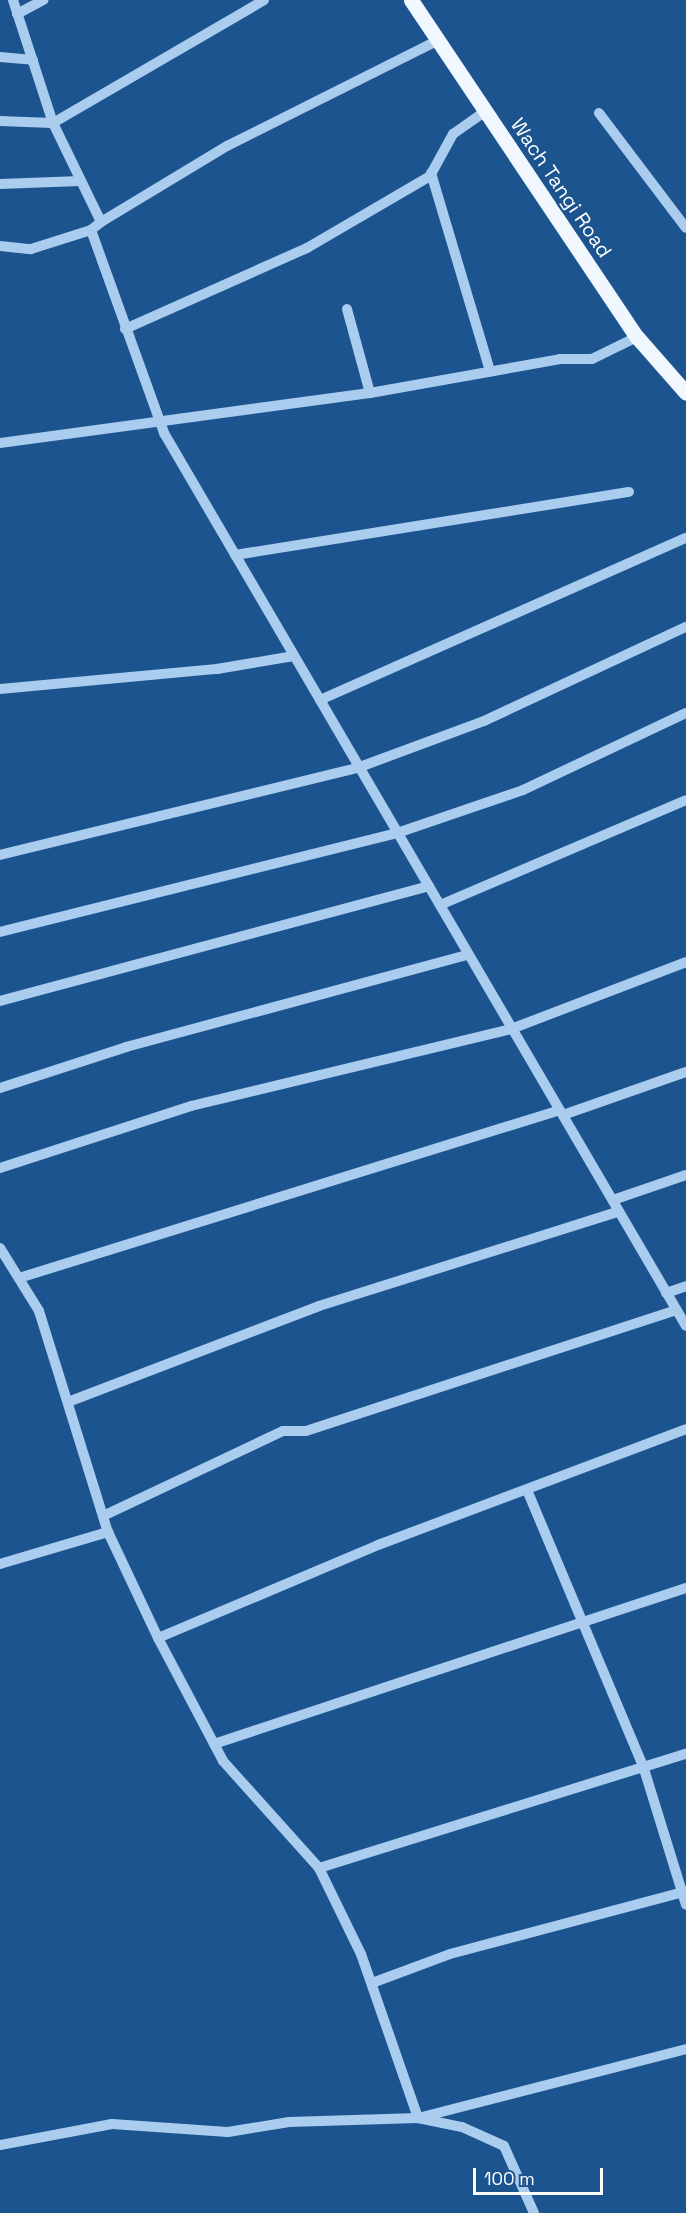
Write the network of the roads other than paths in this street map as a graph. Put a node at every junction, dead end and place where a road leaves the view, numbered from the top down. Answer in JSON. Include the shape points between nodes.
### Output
{"nodes":[{"id":1,"x":12,"y":0,"type":"edge"},
{"id":2,"x":43,"y":0,"type":"edge"},
{"id":3,"x":264,"y":0,"type":"edge"},
{"id":4,"x":411,"y":0,"type":"edge"},
{"id":5,"x":17,"y":14,"type":"junction"},
{"id":6,"x":437,"y":41,"type":"junction"},
{"id":7,"x":0,"y":57,"type":"edge"},
{"id":8,"x":33,"y":60,"type":"junction"},
{"id":9,"x":483,"y":112,"type":"junction"},
{"id":10,"x":599,"y":113,"type":"dead end"},
{"id":11,"x":0,"y":121,"type":"edge"},
{"id":12,"x":54,"y":123,"type":"junction"},
{"id":13,"x":431,"y":173,"type":"junction"},
{"id":14,"x":80,"y":181,"type":"junction"},
{"id":15,"x":0,"y":184,"type":"edge"},
{"id":16,"x":100,"y":222,"type":"junction"},
{"id":17,"x":686,"y":228,"type":"edge"},
{"id":18,"x":90,"y":230,"type":"junction"},
{"id":19,"x":0,"y":246,"type":"edge"},
{"id":20,"x":347,"y":309,"type":"dead end"},
{"id":21,"x":125,"y":329,"type":"junction"},
{"id":22,"x":637,"y":337,"type":"junction"},
{"id":23,"x":490,"y":371,"type":"junction"},
{"id":24,"x":370,"y":393,"type":"junction"},
{"id":25,"x":686,"y":393,"type":"edge"},
{"id":26,"x":159,"y":421,"type":"junction"},
{"id":27,"x":0,"y":443,"type":"edge"},
{"id":28,"x":629,"y":492,"type":"dead end"},
{"id":29,"x":686,"y":538,"type":"edge"},
{"id":30,"x":235,"y":555,"type":"junction"},
{"id":31,"x":686,"y":627,"type":"edge"},
{"id":32,"x":294,"y":656,"type":"junction"},
{"id":33,"x":0,"y":688,"type":"edge"},
{"id":34,"x":320,"y":700,"type":"junction"},
{"id":35,"x":686,"y":713,"type":"edge"},
{"id":36,"x":357,"y":768,"type":"junction"},
{"id":37,"x":686,"y":800,"type":"edge"},
{"id":38,"x":397,"y":833,"type":"junction"},
{"id":39,"x":0,"y":855,"type":"edge"},
{"id":40,"x":429,"y":886,"type":"junction"},
{"id":41,"x":440,"y":905,"type":"junction"},
{"id":42,"x":0,"y":932,"type":"edge"},
{"id":43,"x":468,"y":955,"type":"junction"},
{"id":44,"x":686,"y":962,"type":"edge"},
{"id":45,"x":0,"y":1001,"type":"edge"},
{"id":46,"x":511,"y":1029,"type":"junction"},
{"id":47,"x":686,"y":1072,"type":"edge"},
{"id":48,"x":0,"y":1088,"type":"edge"},
{"id":49,"x":562,"y":1112,"type":"junction"},
{"id":50,"x":0,"y":1168,"type":"edge"},
{"id":51,"x":686,"y":1174,"type":"edge"},
{"id":52,"x":613,"y":1200,"type":"junction"},
{"id":53,"x":618,"y":1212,"type":"junction"},
{"id":54,"x":0,"y":1248,"type":"edge"},
{"id":55,"x":19,"y":1278,"type":"junction"},
{"id":56,"x":686,"y":1286,"type":"edge"},
{"id":57,"x":666,"y":1293,"type":"junction"},
{"id":58,"x":676,"y":1310,"type":"junction"},
{"id":59,"x":686,"y":1326,"type":"edge"},
{"id":60,"x":68,"y":1402,"type":"junction"},
{"id":61,"x":686,"y":1429,"type":"edge"},
{"id":62,"x":527,"y":1490,"type":"junction"},
{"id":63,"x":103,"y":1516,"type":"junction"},
{"id":64,"x":108,"y":1532,"type":"junction"},
{"id":65,"x":0,"y":1564,"type":"edge"},
{"id":66,"x":686,"y":1588,"type":"edge"},
{"id":67,"x":583,"y":1622,"type":"junction"},
{"id":68,"x":158,"y":1638,"type":"junction"},
{"id":69,"x":214,"y":1744,"type":"junction"},
{"id":70,"x":686,"y":1754,"type":"edge"},
{"id":71,"x":644,"y":1770,"type":"junction"},
{"id":72,"x":319,"y":1868,"type":"junction"},
{"id":73,"x":683,"y":1892,"type":"edge"},
{"id":74,"x":686,"y":1905,"type":"edge"},
{"id":75,"x":372,"y":1983,"type":"junction"},
{"id":76,"x":686,"y":2049,"type":"edge"},
{"id":77,"x":418,"y":2118,"type":"junction"},
{"id":78,"x":0,"y":2145,"type":"edge"},
{"id":79,"x":534,"y":2213,"type":"edge"}],
"edges":[{"from":1,"to":5,"type":"street"},
{"from":2,"to":5,"type":"street"},
{"from":3,"to":12,"type":"street"},
{"from":4,"to":6,"type":"main road","name":"Wach Tangi Road"},
{"from":5,"to":8,"type":"street"},
{"from":6,"to":9,"type":"main road","name":"Wach Tangi Road"},
{"from":6,"to":16,"type":"street","via":[[228,146]]},
{"from":7,"to":8,"type":"street"},
{"from":8,"to":12,"type":"street"},
{"from":9,"to":13,"type":"street","via":[[453,134]]},
{"from":9,"to":22,"type":"main road","name":"Wach Tangi Road"},
{"from":10,"to":17,"type":"street"},
{"from":11,"to":12,"type":"street"},
{"from":12,"to":14,"type":"street"},
{"from":13,"to":21,"type":"street","via":[[307,248]]},
{"from":13,"to":23,"type":"street"},
{"from":14,"to":15,"type":"street"},
{"from":14,"to":16,"type":"street"},
{"from":16,"to":18,"type":"street"},
{"from":18,"to":19,"type":"street","via":[[31,249]]},
{"from":18,"to":21,"type":"street"},
{"from":20,"to":24,"type":"street"},
{"from":21,"to":26,"type":"street"},
{"from":22,"to":23,"type":"street","via":[[592,359]]},
{"from":22,"to":25,"type":"main road","name":"Wach Tangi Road"},
{"from":23,"to":24,"type":"street"},
{"from":24,"to":26,"type":"street"},
{"from":26,"to":27,"type":"street"},
{"from":26,"to":30,"type":"street"},
{"from":28,"to":30,"type":"street"},
{"from":29,"to":34,"type":"street"},
{"from":30,"to":32,"type":"street"},
{"from":31,"to":36,"type":"street","via":[[484,721]]},
{"from":32,"to":33,"type":"street","via":[[205,670]]},
{"from":32,"to":34,"type":"street"},
{"from":34,"to":36,"type":"street"},
{"from":35,"to":38,"type":"street","via":[[522,790]]},
{"from":36,"to":38,"type":"street"},
{"from":36,"to":39,"type":"street"},
{"from":37,"to":41,"type":"street"},
{"from":38,"to":40,"type":"street"},
{"from":38,"to":42,"type":"street"},
{"from":40,"to":41,"type":"street"},
{"from":40,"to":45,"type":"street"},
{"from":41,"to":43,"type":"street"},
{"from":43,"to":46,"type":"street"},
{"from":43,"to":48,"type":"street","via":[[126,1047]]},
{"from":44,"to":46,"type":"street"},
{"from":46,"to":49,"type":"street"},
{"from":46,"to":50,"type":"street","via":[[191,1106]]},
{"from":47,"to":49,"type":"street"},
{"from":49,"to":52,"type":"street"},
{"from":49,"to":55,"type":"street"},
{"from":51,"to":52,"type":"street"},
{"from":52,"to":53,"type":"street"},
{"from":53,"to":57,"type":"street"},
{"from":53,"to":60,"type":"street","via":[[318,1306]]},
{"from":54,"to":55,"type":"street"},
{"from":55,"to":60,"type":"street","via":[[39,1311]]},
{"from":56,"to":57,"type":"street"},
{"from":57,"to":58,"type":"street"},
{"from":58,"to":59,"type":"street"},
{"from":58,"to":63,"type":"street","via":[[306,1431],[283,1431]]},
{"from":60,"to":63,"type":"street"},
{"from":61,"to":62,"type":"street"},
{"from":62,"to":67,"type":"street"},
{"from":62,"to":68,"type":"street"},
{"from":63,"to":64,"type":"street"},
{"from":64,"to":65,"type":"street"},
{"from":64,"to":68,"type":"street"},
{"from":66,"to":67,"type":"street"},
{"from":67,"to":69,"type":"street"},
{"from":67,"to":71,"type":"street"},
{"from":68,"to":69,"type":"street"},
{"from":69,"to":72,"type":"street","via":[[223,1761]]},
{"from":70,"to":71,"type":"street"},
{"from":71,"to":72,"type":"street"},
{"from":71,"to":73,"type":"street"},
{"from":72,"to":75,"type":"street"},
{"from":73,"to":74,"type":"street"},
{"from":73,"to":75,"type":"street","via":[[450,1954]]},
{"from":75,"to":77,"type":"street"},
{"from":76,"to":77,"type":"street"},
{"from":77,"to":78,"type":"street","via":[[289,2122],[228,2132],[112,2124]]},
{"from":77,"to":79,"type":"street","via":[[462,2127],[504,2146]]}]}
